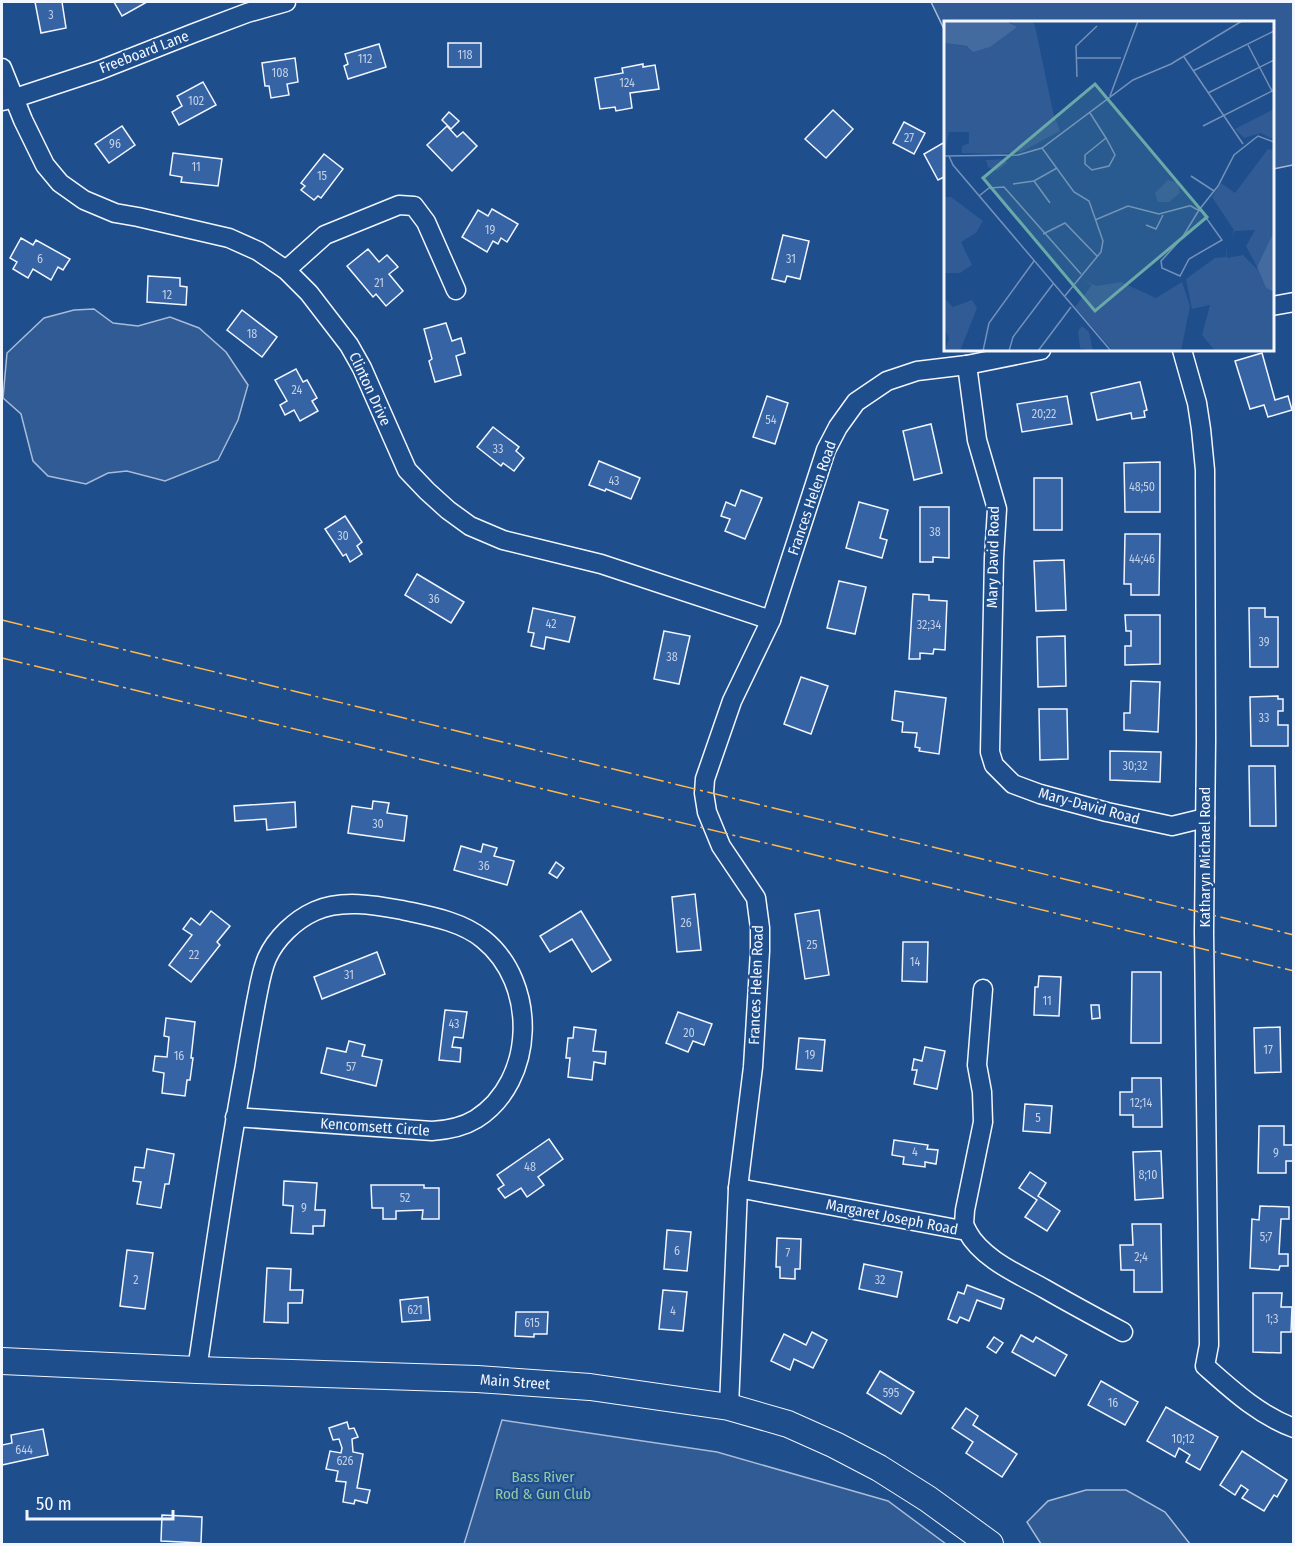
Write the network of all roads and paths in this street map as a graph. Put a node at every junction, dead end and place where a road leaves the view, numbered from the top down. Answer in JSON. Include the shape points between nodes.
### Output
{"nodes":[{"id":1,"x":286,"y":2,"type":"edge"},
{"id":2,"x":2,"y":68,"type":"edge"},
{"id":3,"x":8,"y":99,"type":"edge"},
{"id":4,"x":286,"y":270,"type":"junction"},
{"id":5,"x":456,"y":290,"type":"dead end"},
{"id":6,"x":1293,"y":302,"type":"edge"},
{"id":7,"x":1274,"y":306,"type":"edge"},
{"id":8,"x":1036,"y":351,"type":"edge"},
{"id":9,"x":1182,"y":351,"type":"edge"},
{"id":10,"x":967,"y":365,"type":"junction"},
{"id":11,"x":771,"y":620,"type":"junction"},
{"id":12,"x":990,"y":752,"type":"joint"},
{"id":13,"x":1205,"y":818,"type":"junction"},
{"id":14,"x":983,"y":989,"type":"dead end"},
{"id":15,"x":235,"y":1117,"type":"junction"},
{"id":16,"x":738,"y":1188,"type":"junction"},
{"id":17,"x":967,"y":1231,"type":"junction"},
{"id":18,"x":1123,"y":1332,"type":"dead end"},
{"id":19,"x":2,"y":1361,"type":"edge"},
{"id":20,"x":197,"y":1370,"type":"junction"},
{"id":21,"x":729,"y":1407,"type":"junction"},
{"id":22,"x":1293,"y":1428,"type":"edge"},
{"id":23,"x":990,"y":1545,"type":"edge"}],
"edges":[{"from":1,"to":3,"type":"street","name":"Freeboard Lane"},
{"from":2,"to":3,"type":"street","name":"Clinton Drive"},
{"from":3,"to":4,"type":"street","name":"Clinton Drive","via":[[45,165],[60,183],[84,200],[115,213],[230,238]]},
{"from":4,"to":5,"type":"street","via":[[325,236],[399,205],[414,206],[426,222]]},
{"from":4,"to":11,"type":"street","name":"Clinton Drive","via":[[349,345],[407,470],[470,526],[503,540],[602,564]]},
{"from":6,"to":7,"type":"street"},
{"from":8,"to":10,"type":"street","name":"Frances Helen Road"},
{"from":9,"to":13,"type":"street","name":"Katharyn Michael Road","via":[[1202,429],[1205,470]]},
{"from":10,"to":11,"type":"street","name":"Frances Helen Road","via":[[917,371],[887,381],[856,402],[826,450]]},
{"from":10,"to":12,"type":"street","name":"Mary David Road","via":[[977,440],[997,509]]},
{"from":11,"to":16,"type":"street","name":"Frances Helen Road","via":[[732,701],[705,779],[704,793],[706,812],[721,846],[756,898],[760,928],[753,1067]]},
{"from":12,"to":13,"type":"street","name":"Mary-David Road","via":[[994,765],[1013,784],[1040,794],[1172,826]]},
{"from":13,"to":22,"type":"street","name":"Katharyn Michael Road","via":[[1209,1345],[1205,1366],[1259,1411]]},
{"from":14,"to":17,"type":"street","via":[[977,1065],[983,1122],[965,1210]]},
{"from":15,"to":15,"type":"street","name":"Kencomsett Circle","via":[[432,1131],[475,1120],[510,1084],[520,1056],[522,1012],[510,973],[483,939],[445,921],[372,906],[334,905],[308,914],[282,936],[263,968]]},
{"from":15,"to":20,"type":"street","name":"Kencomsett Circle"},
{"from":16,"to":17,"type":"street","name":"Margaret Joseph Road"},
{"from":16,"to":21,"type":"street","name":"Frances Helen Road"},
{"from":17,"to":18,"type":"street","name":"Margaret Joseph Road","via":[[990,1257]]},
{"from":19,"to":20,"type":"main road","name":"Main Street"},
{"from":20,"to":21,"type":"main road","name":"Main Street","via":[[590,1386]]},
{"from":21,"to":23,"type":"main road","name":"Main Street","via":[[788,1424],[853,1454],[928,1499]]}]}
